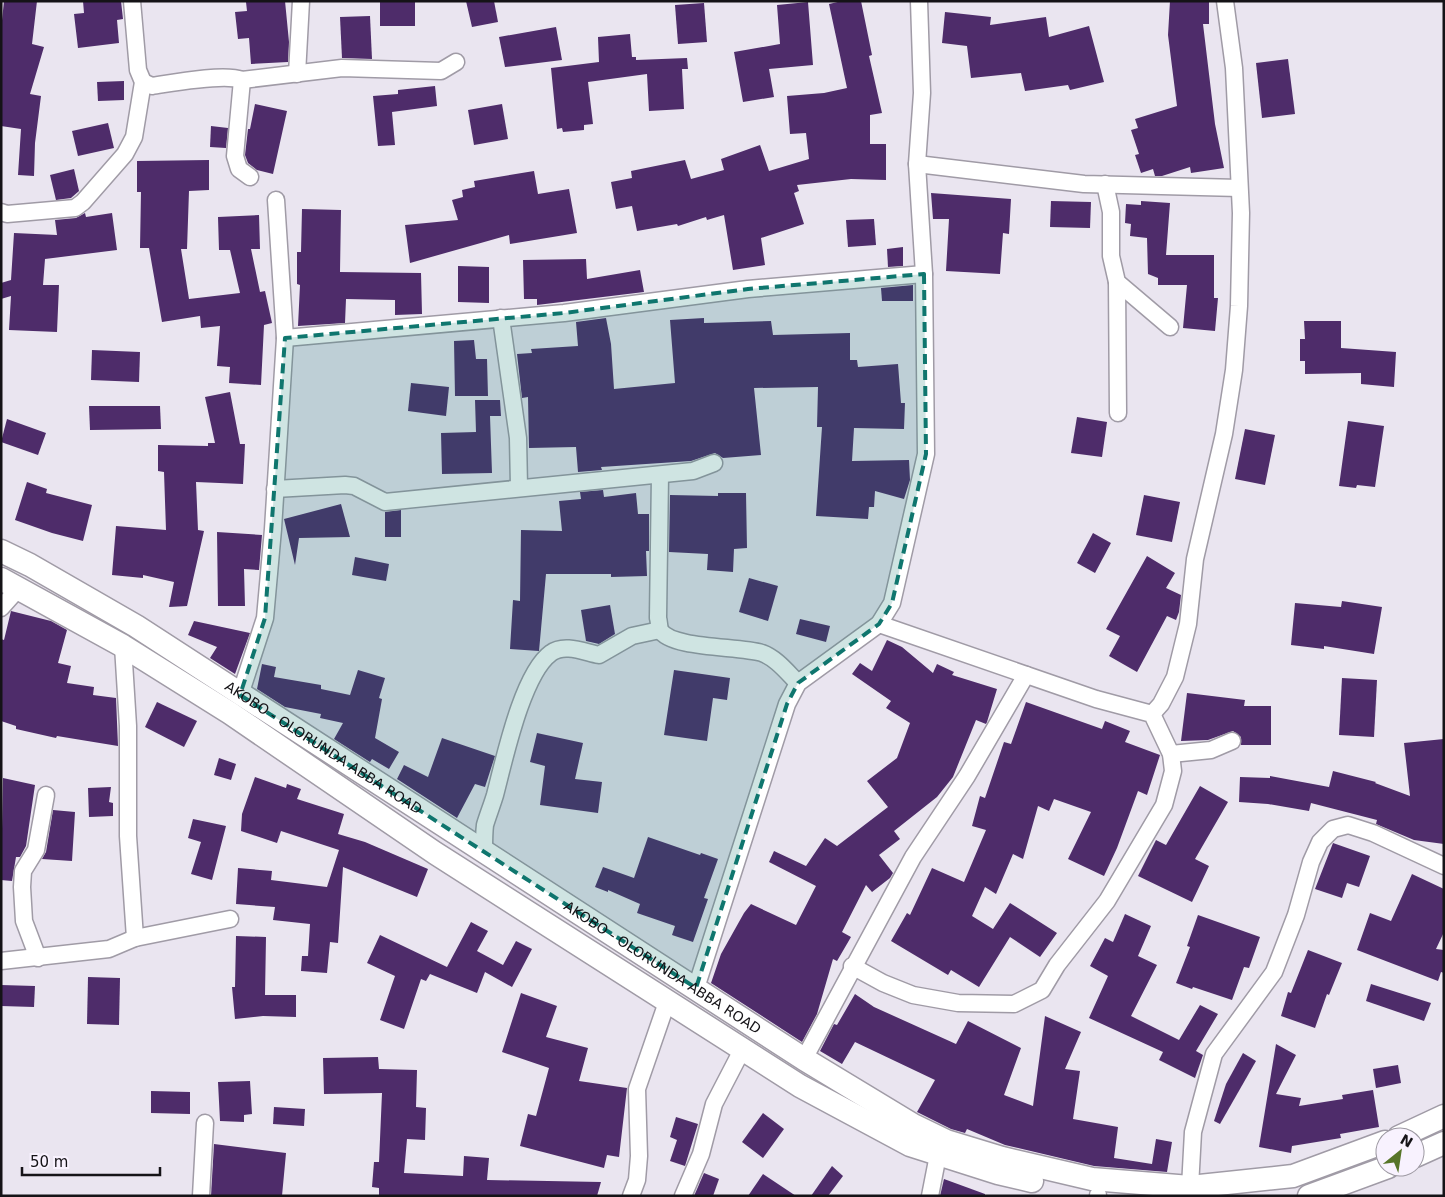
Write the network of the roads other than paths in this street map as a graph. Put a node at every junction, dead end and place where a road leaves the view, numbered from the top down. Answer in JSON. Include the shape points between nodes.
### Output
{"nodes":[{"id":1,"x":132,"y":1,"type":"edge"},
{"id":2,"x":301,"y":1,"type":"edge"},
{"id":3,"x":919,"y":1,"type":"edge"},
{"id":4,"x":1225,"y":1,"type":"edge"},
{"id":5,"x":456,"y":62,"type":"dead end"},
{"id":6,"x":297,"y":74,"type":"junction"},
{"id":7,"x":242,"y":80,"type":"junction"},
{"id":8,"x":143,"y":82,"type":"junction"},
{"id":9,"x":918,"y":164,"type":"junction"},
{"id":10,"x":250,"y":177,"type":"dead end"},
{"id":11,"x":1105,"y":184,"type":"junction"},
{"id":12,"x":1239,"y":188,"type":"junction"},
{"id":13,"x":276,"y":200,"type":"dead end"},
{"id":14,"x":1,"y":212,"type":"edge"},
{"id":15,"x":924,"y":274,"type":"junction"},
{"id":16,"x":1117,"y":282,"type":"junction"},
{"id":17,"x":501,"y":318,"type":"junction"},
{"id":18,"x":1170,"y":327,"type":"dead end"},
{"id":19,"x":285,"y":338,"type":"junction"},
{"id":20,"x":1118,"y":413,"type":"dead end"},
{"id":21,"x":714,"y":463,"type":"dead end"},
{"id":22,"x":660,"y":475,"type":"junction"},
{"id":23,"x":519,"y":487,"type":"junction"},
{"id":24,"x":275,"y":488,"type":"junction"},
{"id":25,"x":1,"y":551,"type":"edge"},
{"id":26,"x":9,"y":584,"type":"edge"},
{"id":27,"x":1,"y":608,"type":"edge"},
{"id":28,"x":879,"y":624,"type":"junction"},
{"id":29,"x":660,"y":630,"type":"junction"},
{"id":30,"x":124,"y":646,"type":"junction"},
{"id":31,"x":1026,"y":675,"type":"junction"},
{"id":32,"x":798,"y":683,"type":"junction"},
{"id":33,"x":240,"y":695,"type":"junction"},
{"id":34,"x":1152,"y":714,"type":"junction"},
{"id":35,"x":1232,"y":741,"type":"dead end"},
{"id":36,"x":1171,"y":754,"type":"junction"},
{"id":37,"x":46,"y":794,"type":"dead end"},
{"id":38,"x":484,"y":852,"type":"junction"},
{"id":39,"x":1444,"y":866,"type":"edge"},
{"id":40,"x":230,"y":919,"type":"dead end"},
{"id":41,"x":135,"y":938,"type":"junction"},
{"id":42,"x":38,"y":958,"type":"junction"},
{"id":43,"x":1,"y":961,"type":"edge"},
{"id":44,"x":852,"y":966,"type":"junction"},
{"id":45,"x":696,"y":988,"type":"junction"},
{"id":46,"x":667,"y":1002,"type":"junction"},
{"id":47,"x":742,"y":1050,"type":"junction"},
{"id":48,"x":804,"y":1059,"type":"junction"},
{"id":49,"x":1444,"y":1116,"type":"edge"},
{"id":50,"x":205,"y":1123,"type":"dead end"},
{"id":51,"x":1420,"y":1127,"type":"edge"},
{"id":52,"x":1444,"y":1143,"type":"edge"},
{"id":53,"x":1375,"y":1146,"type":"edge"},
{"id":54,"x":1425,"y":1152,"type":"edge"},
{"id":55,"x":938,"y":1155,"type":"junction"},
{"id":56,"x":1375,"y":1172,"type":"edge"},
{"id":57,"x":1190,"y":1187,"type":"junction"},
{"id":58,"x":201,"y":1196,"type":"edge"},
{"id":59,"x":631,"y":1196,"type":"edge"},
{"id":60,"x":683,"y":1196,"type":"edge"},
{"id":61,"x":930,"y":1196,"type":"edge"},
{"id":62,"x":1099,"y":1196,"type":"edge"},
{"id":63,"x":1309,"y":1196,"type":"edge"}],
"edges":[{"from":1,"to":8,"type":"street","via":[[138,70]]},
{"from":2,"to":6,"type":"street"},
{"from":3,"to":9,"type":"street","via":[[922,93]]},
{"from":4,"to":12,"type":"street","via":[[1234,68]]},
{"from":5,"to":6,"type":"street","via":[[441,71],[342,68]]},
{"from":6,"to":7,"type":"street"},
{"from":7,"to":8,"type":"street","via":[[212,78],[152,86]]},
{"from":7,"to":10,"type":"street","via":[[235,156],[239,169]]},
{"from":8,"to":14,"type":"street","via":[[134,137],[125,154],[83,202],[75,208]]},
{"from":9,"to":11,"type":"street","via":[[976,173]]},
{"from":9,"to":15,"type":"street"},
{"from":11,"to":12,"type":"street"},
{"from":11,"to":16,"type":"street","via":[[1111,212],[1111,256]]},
{"from":12,"to":34,"type":"street","via":[[1239,306],[1224,434],[1195,559],[1188,624],[1175,677]]},
{"from":13,"to":19,"type":"street"},
{"from":15,"to":17,"type":"street","via":[[748,289]]},
{"from":15,"to":28,"type":"street","via":[[926,454],[892,603]]},
{"from":16,"to":18,"type":"street"},
{"from":16,"to":20,"type":"street"},
{"from":17,"to":19,"type":"street"},
{"from":17,"to":23,"type":"street","via":[[518,438]]},
{"from":19,"to":24,"type":"street"},
{"from":21,"to":22,"type":"street","via":[[693,471]]},
{"from":22,"to":23,"type":"street"},
{"from":22,"to":29,"type":"street"},
{"from":23,"to":24,"type":"street","via":[[385,502],[354,486]]},
{"from":24,"to":33,"type":"street","via":[[265,618]]},
{"from":25,"to":33,"type":"main road","name":"AKOBO - OLORUNDA ABBA ROAD","via":[[136,626]]},
{"from":26,"to":27,"type":"street"},
{"from":26,"to":30,"type":"main road","name":"AKOBO - OLORUNDA ABBA ROAD"},
{"from":28,"to":31,"type":"street"},
{"from":28,"to":32,"type":"street"},
{"from":29,"to":32,"type":"street","via":[[669,638],[691,644],[762,653],[776,661]]},
{"from":29,"to":38,"type":"street","via":[[632,636],[599,655],[564,648],[551,653],[540,665],[515,722],[485,825]]},
{"from":30,"to":41,"type":"street","via":[[128,836]]},
{"from":30,"to":46,"type":"main road","name":"AKOBO - OLORUNDA ABBA ROAD","via":[[308,765],[435,853]]},
{"from":31,"to":34,"type":"street"},
{"from":31,"to":44,"type":"street","via":[[967,776],[913,857]]},
{"from":32,"to":45,"type":"street","via":[[787,704]]},
{"from":33,"to":38,"type":"main road","name":"AKOBO - OLORUNDA ABBA ROAD"},
{"from":34,"to":36,"type":"street"},
{"from":35,"to":36,"type":"street","via":[[1211,750]]},
{"from":36,"to":44,"type":"street","via":[[1173,771],[1164,805],[1108,901],[1057,965],[1042,990],[1014,1004],[958,1003],[913,995]]},
{"from":37,"to":42,"type":"street","via":[[36,850],[23,871],[22,887],[24,921]]},
{"from":38,"to":45,"type":"main road","name":"AKOBO - OLORUNDA ABBA ROAD"},
{"from":39,"to":57,"type":"street","via":[[1348,825],[1333,829],[1320,842],[1274,972],[1214,1054],[1193,1132]]},
{"from":40,"to":41,"type":"street"},
{"from":41,"to":42,"type":"street","via":[[109,949]]},
{"from":42,"to":43,"type":"street"},
{"from":44,"to":48,"type":"street"},
{"from":45,"to":48,"type":"main road","name":"AKOBO - OLORUNDA ABBA ROAD"},
{"from":46,"to":47,"type":"main road","name":"AKOBO - OLORUNDA ABBA ROAD"},
{"from":46,"to":59,"type":"street","via":[[637,1089],[639,1156],[637,1180]]},
{"from":47,"to":55,"type":"main road","name":"AKOBO - OLORUNDA ABBA ROAD","via":[[800,1086],[893,1136]]},
{"from":47,"to":60,"type":"street","via":[[714,1104],[701,1154]]},
{"from":48,"to":57,"type":"main road","name":"AKOBO - OLORUNDA ABBA ROAD","via":[[913,1126],[946,1141],[1092,1179]]},
{"from":49,"to":51,"type":"main road"},
{"from":50,"to":58,"type":"street"},
{"from":52,"to":54,"type":"main road"},
{"from":53,"to":57,"type":"main road","name":"AKOBO - OLORUNDA ABBA ROAD","via":[[1293,1176]]},
{"from":55,"to":61,"type":"street"},
{"from":55,"to":62,"type":"main road","name":"AKOBO - OLORUNDA ABBA ROAD","via":[[998,1174]]},
{"from":56,"to":63,"type":"main road"}]}
